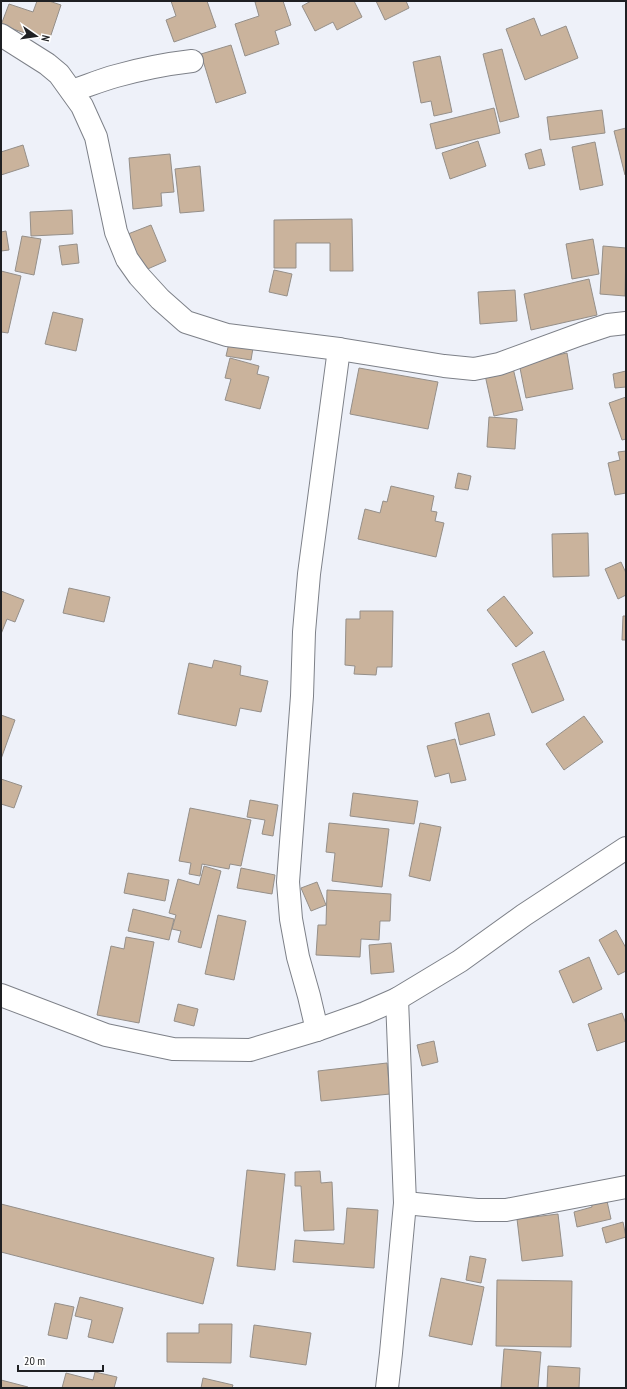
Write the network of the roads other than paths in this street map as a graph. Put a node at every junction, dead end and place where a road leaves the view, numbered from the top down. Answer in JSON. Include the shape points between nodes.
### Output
{"nodes":[{"id":1,"x":1,"y":35,"type":"edge"},
{"id":2,"x":192,"y":61,"type":"dead end"},
{"id":3,"x":72,"y":91,"type":"junction"},
{"id":4,"x":626,"y":323,"type":"edge"},
{"id":5,"x":339,"y":349,"type":"junction"},
{"id":6,"x":626,"y":848,"type":"edge"},
{"id":7,"x":1,"y":995,"type":"edge"},
{"id":8,"x":397,"y":999,"type":"junction"},
{"id":9,"x":317,"y":1030,"type":"junction"},
{"id":10,"x":626,"y":1187,"type":"edge"},
{"id":11,"x":404,"y":1202,"type":"junction"},
{"id":12,"x":387,"y":1388,"type":"edge"}],
"edges":[{"from":1,"to":3,"type":"street","via":[[47,64],[59,74]]},
{"from":2,"to":3,"type":"street","via":[[133,71]]},
{"from":3,"to":5,"type":"street","via":[[96,137],[116,232],[127,259],[160,299],[186,322],[227,335]]},
{"from":4,"to":5,"type":"street","via":[[608,325],[499,364],[474,369]]},
{"from":5,"to":9,"type":"street","via":[[309,574],[288,882],[298,958]]},
{"from":6,"to":8,"type":"street","via":[[524,915],[460,961]]},
{"from":7,"to":9,"type":"street","via":[[106,1035],[173,1049],[250,1050]]},
{"from":8,"to":9,"type":"street"},
{"from":8,"to":11,"type":"street"},
{"from":10,"to":11,"type":"street","via":[[506,1210],[477,1210]]},
{"from":11,"to":12,"type":"street"}]}
